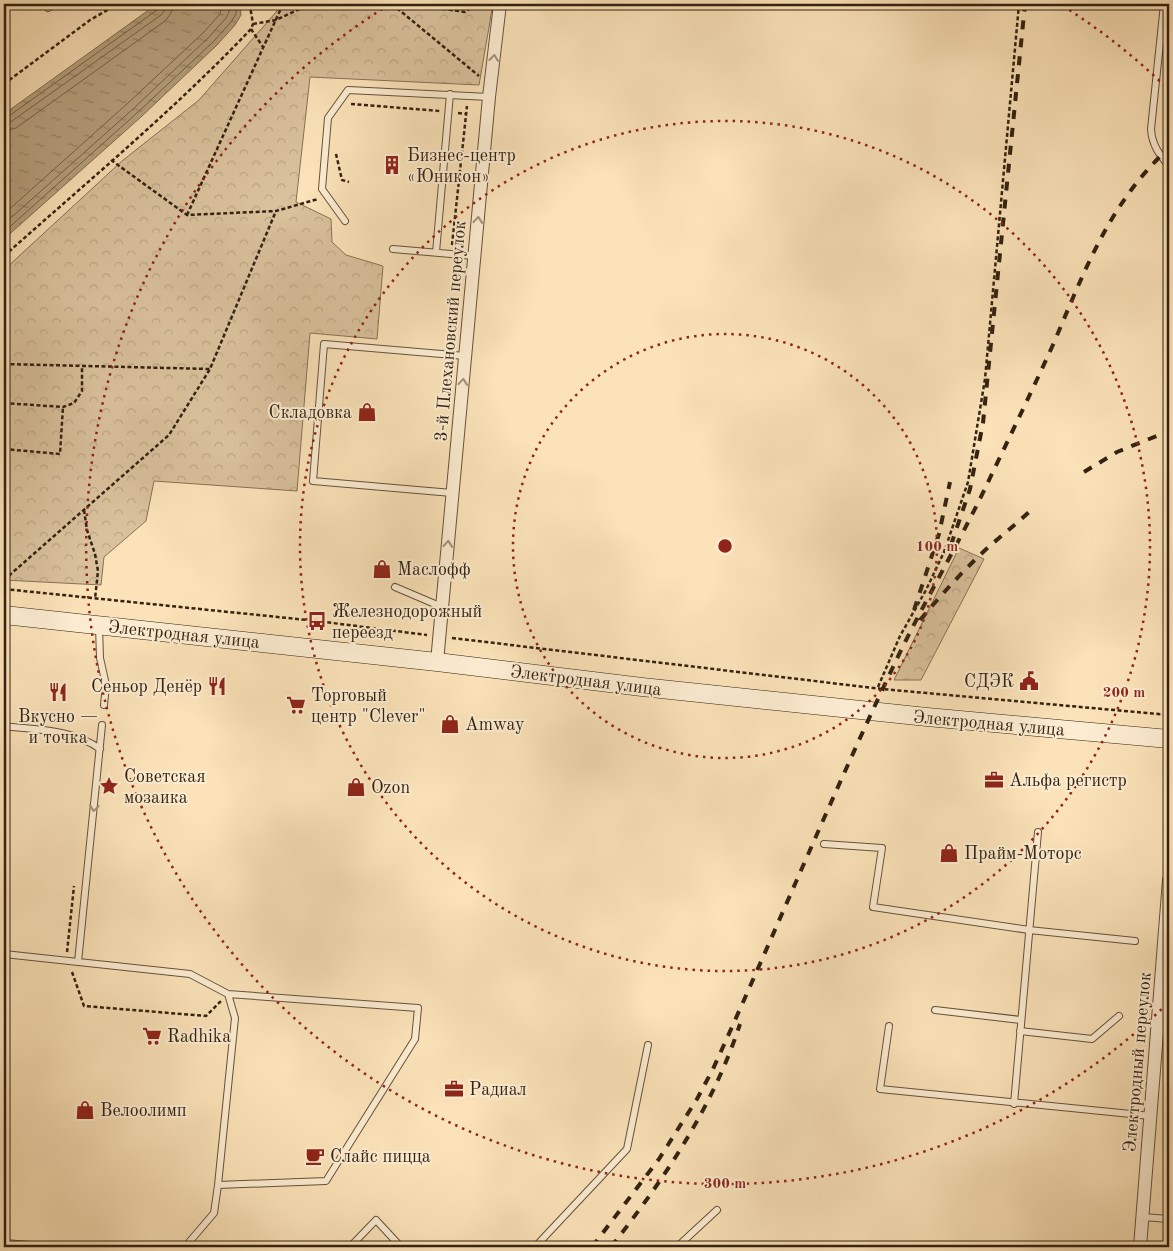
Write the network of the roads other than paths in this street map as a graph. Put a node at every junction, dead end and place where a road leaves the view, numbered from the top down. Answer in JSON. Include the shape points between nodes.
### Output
{"nodes":[{"id":1,"x":56,"y":4,"type":"edge"},
{"id":2,"x":500,"y":4,"type":"edge"},
{"id":3,"x":1164,"y":4,"type":"edge"},
{"id":4,"x":48,"y":8,"type":"dead end"},
{"id":5,"x":450,"y":94,"type":"junction"},
{"id":6,"x":485,"y":96,"type":"junction"},
{"id":7,"x":1169,"y":166,"type":"edge"},
{"id":8,"x":345,"y":221,"type":"dead end"},
{"id":9,"x":393,"y":249,"type":"dead end"},
{"id":10,"x":436,"y":252,"type":"junction"},
{"id":11,"x":474,"y":256,"type":"junction"},
{"id":12,"x":465,"y":356,"type":"junction"},
{"id":13,"x":452,"y":493,"type":"junction"},
{"id":14,"x":395,"y":587,"type":"dead end"},
{"id":15,"x":442,"y":606,"type":"junction"},
{"id":16,"x":4,"y":616,"type":"edge"},
{"id":17,"x":99,"y":625,"type":"junction"},
{"id":18,"x":437,"y":662,"type":"junction"},
{"id":19,"x":104,"y":705,"type":"dead end"},
{"id":20,"x":102,"y":725,"type":"dead end"},
{"id":21,"x":4,"y":726,"type":"edge"},
{"id":22,"x":1169,"y":739,"type":"edge"},
{"id":23,"x":100,"y":749,"type":"junction"},
{"id":24,"x":1038,"y":832,"type":"dead end"},
{"id":25,"x":824,"y":844,"type":"dead end"},
{"id":26,"x":1169,"y":880,"type":"edge"},
{"id":27,"x":1029,"y":930,"type":"junction"},
{"id":28,"x":1135,"y":941,"type":"dead end"},
{"id":29,"x":4,"y":954,"type":"edge"},
{"id":30,"x":78,"y":962,"type":"junction"},
{"id":31,"x":228,"y":994,"type":"junction"},
{"id":32,"x":936,"y":1010,"type":"dead end"},
{"id":33,"x":1119,"y":1016,"type":"dead end"},
{"id":34,"x":1021,"y":1020,"type":"junction"},
{"id":35,"x":889,"y":1026,"type":"dead end"},
{"id":36,"x":1020,"y":1031,"type":"junction"},
{"id":37,"x":648,"y":1045,"type":"dead end"},
{"id":38,"x":1014,"y":1104,"type":"junction"},
{"id":39,"x":1150,"y":1116,"type":"junction"},
{"id":40,"x":218,"y":1185,"type":"junction"},
{"id":41,"x":717,"y":1210,"type":"dead end"},
{"id":42,"x":1142,"y":1217,"type":"junction"},
{"id":43,"x":1169,"y":1220,"type":"edge"},
{"id":44,"x":4,"y":1243,"type":"edge"},
{"id":45,"x":57,"y":1247,"type":"edge"},
{"id":46,"x":186,"y":1247,"type":"edge"},
{"id":47,"x":350,"y":1247,"type":"edge"},
{"id":48,"x":400,"y":1247,"type":"edge"},
{"id":49,"x":535,"y":1247,"type":"edge"},
{"id":50,"x":677,"y":1247,"type":"edge"},
{"id":51,"x":1140,"y":1247,"type":"edge"}],
"edges":[{"from":1,"to":4,"type":"lane"},
{"from":6,"to":2,"type":"street","name":"3-й Плехановский переулок","one_way":true},
{"from":3,"to":7,"type":"lane","via":[[1150,129],[1155,148]]},
{"from":5,"to":6,"type":"lane"},
{"from":5,"to":8,"type":"lane","via":[[348,90],[328,118],[322,188]]},
{"from":5,"to":10,"type":"lane"},
{"from":11,"to":6,"type":"street","name":"3-й Плехановский переулок","one_way":true},
{"from":9,"to":10,"type":"lane"},
{"from":10,"to":11,"type":"lane"},
{"from":11,"to":12,"type":"street","name":"3-й Плехановский переулок"},
{"from":13,"to":12,"type":"street","name":"3-й Плехановский переулок","one_way":true},
{"from":12,"to":13,"type":"lane","via":[[324,344],[313,480]]},
{"from":15,"to":13,"type":"street","name":"3-й Плехановский переулок","one_way":true},
{"from":14,"to":15,"type":"lane"},
{"from":15,"to":18,"type":"street","name":"3-й Плехановский переулок"},
{"from":16,"to":17,"type":"street","name":"Электродная улица"},
{"from":17,"to":18,"type":"street","name":"Электродная улица"},
{"from":17,"to":19,"type":"lane","via":[[100,658],[106,685]]},
{"from":18,"to":22,"type":"street","name":"Электродная улица","via":[[927,718]]},
{"from":20,"to":23,"type":"lane"},
{"from":21,"to":23,"type":"lane","via":[[70,734]]},
{"from":23,"to":30,"type":"lane","one_way":true},
{"from":24,"to":27,"type":"lane"},
{"from":25,"to":27,"type":"lane","via":[[882,848],[873,906]]},
{"from":26,"to":39,"type":"street","name":"Электродный переулок"},
{"from":27,"to":28,"type":"lane"},
{"from":27,"to":34,"type":"lane"},
{"from":29,"to":30,"type":"lane"},
{"from":30,"to":31,"type":"lane","via":[[190,974]]},
{"from":31,"to":40,"type":"lane","via":[[235,1018]]},
{"from":31,"to":40,"type":"lane","via":[[418,1008],[416,1039],[326,1181]]},
{"from":32,"to":34,"type":"lane"},
{"from":33,"to":36,"type":"lane","via":[[1092,1039]]},
{"from":34,"to":36,"type":"lane"},
{"from":35,"to":38,"type":"lane","via":[[880,1090]]},
{"from":36,"to":38,"type":"lane"},
{"from":37,"to":49,"type":"lane","via":[[627,1149]]},
{"from":38,"to":39,"type":"lane"},
{"from":39,"to":42,"type":"street","name":"Электродный переулок"},
{"from":40,"to":46,"type":"lane","via":[[214,1212]]},
{"from":41,"to":50,"type":"lane"},
{"from":42,"to":43,"type":"lane"},
{"from":42,"to":51,"type":"street","name":"Электродный переулок"},
{"from":44,"to":45,"type":"lane"},
{"from":47,"to":48,"type":"lane","via":[[376,1220]]}]}
